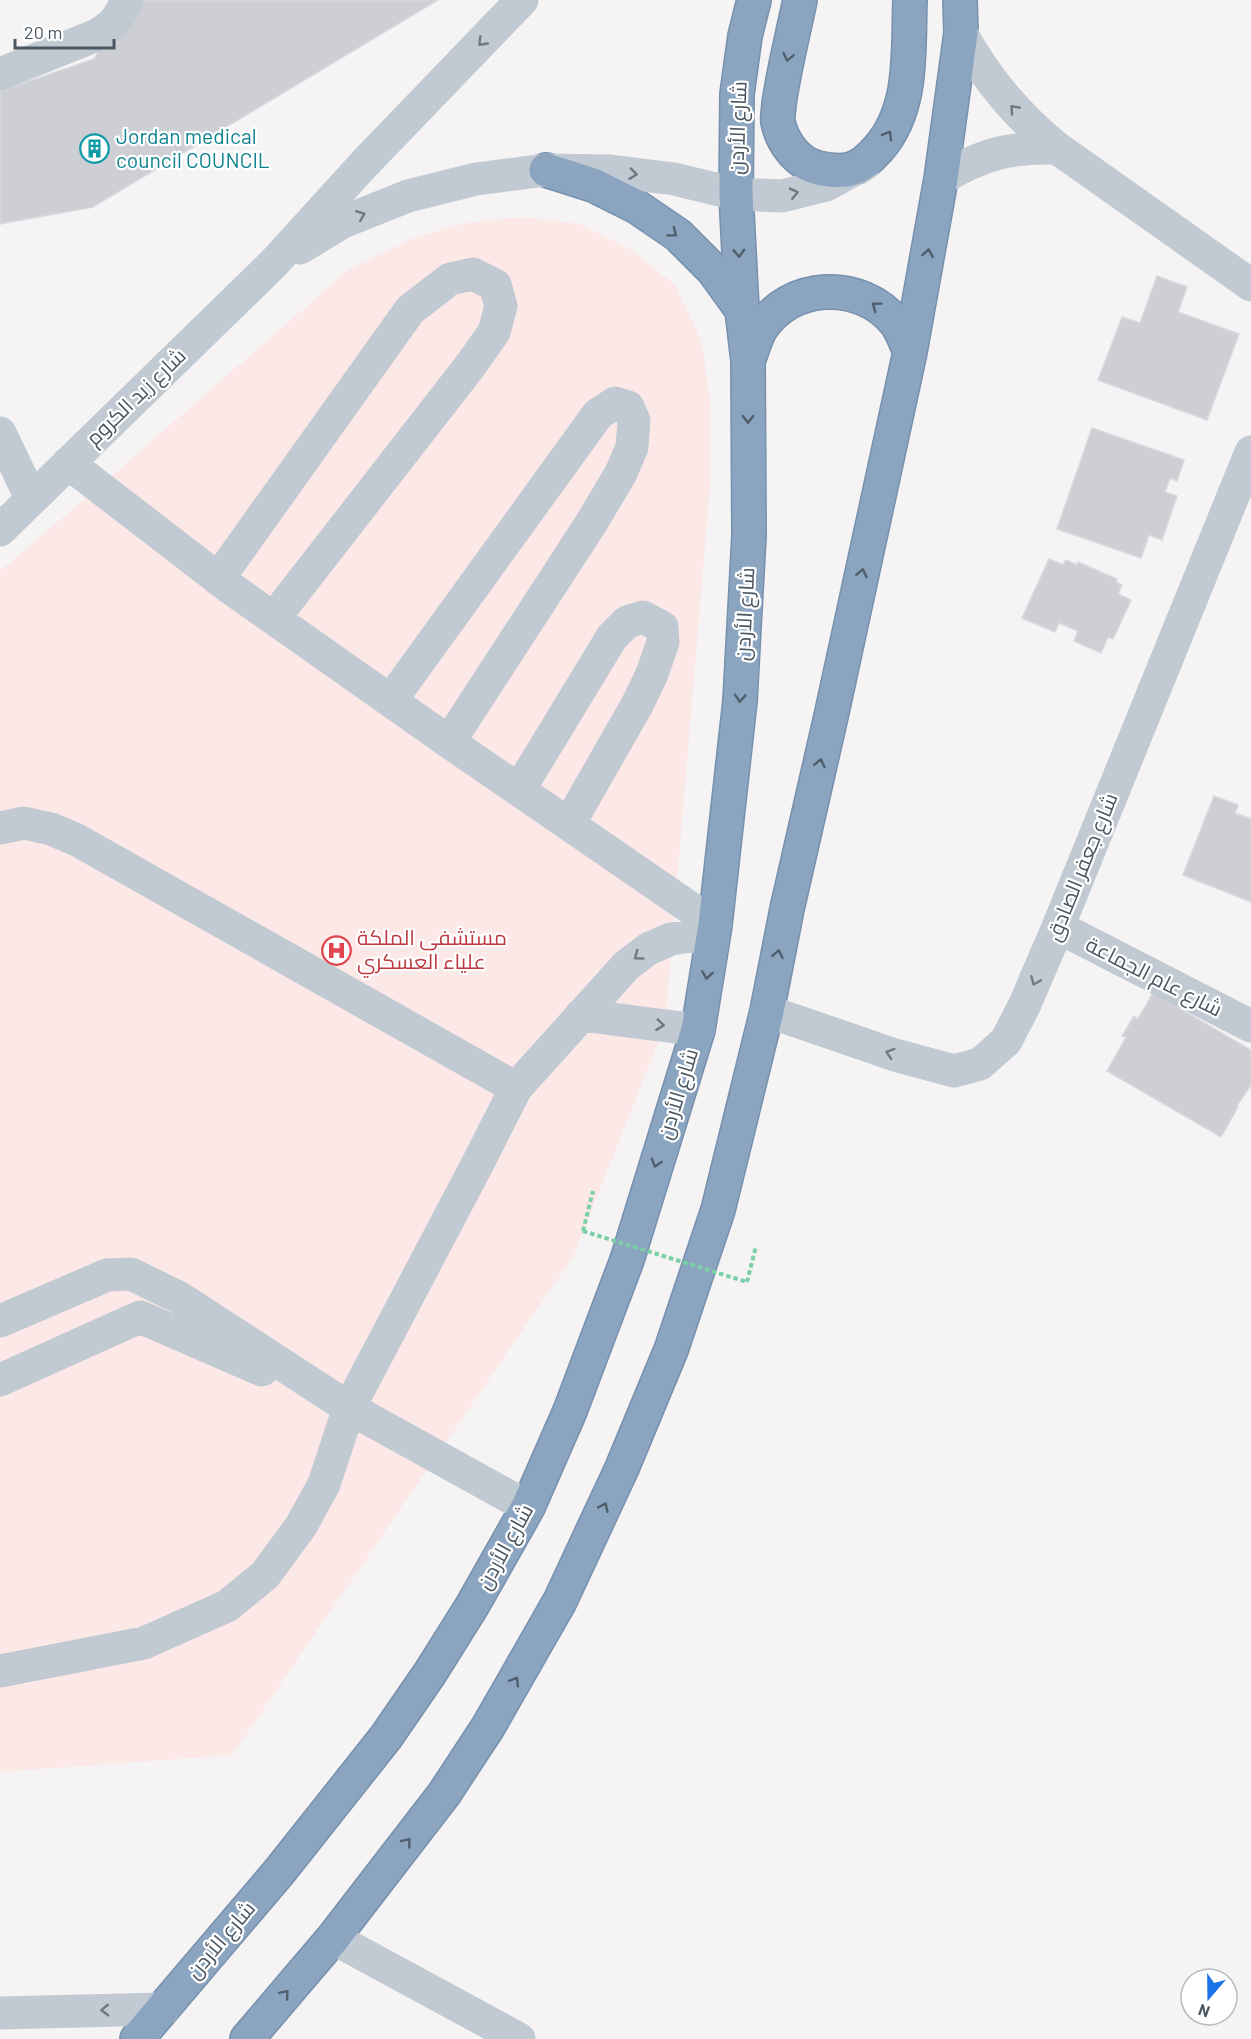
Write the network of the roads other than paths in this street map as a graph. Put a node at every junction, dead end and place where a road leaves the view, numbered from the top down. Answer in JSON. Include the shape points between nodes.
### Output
{"nodes":[{"id":1,"x":127,"y":0,"type":"edge"},
{"id":2,"x":522,"y":0,"type":"edge"},
{"id":3,"x":754,"y":0,"type":"edge"},
{"id":4,"x":800,"y":0,"type":"edge"},
{"id":5,"x":910,"y":0,"type":"edge"},
{"id":6,"x":960,"y":0,"type":"edge"},
{"id":7,"x":961,"y":33,"type":"junction"},
{"id":8,"x":0,"y":74,"type":"edge"},
{"id":9,"x":1057,"y":148,"type":"junction"},
{"id":10,"x":864,"y":164,"type":"junction"},
{"id":11,"x":546,"y":170,"type":"junction"},
{"id":12,"x":941,"y":179,"type":"junction"},
{"id":13,"x":736,"y":194,"type":"junction"},
{"id":14,"x":273,"y":264,"type":"junction"},
{"id":15,"x":1251,"y":285,"type":"edge"},
{"id":16,"x":742,"y":310,"type":"junction"},
{"id":17,"x":910,"y":352,"type":"junction"},
{"id":18,"x":748,"y":361,"type":"junction"},
{"id":19,"x":0,"y":432,"type":"edge"},
{"id":20,"x":1251,"y":452,"type":"edge"},
{"id":21,"x":68,"y":463,"type":"junction"},
{"id":22,"x":31,"y":498,"type":"junction"},
{"id":23,"x":0,"y":530,"type":"edge"},
{"id":24,"x":218,"y":579,"type":"junction"},
{"id":25,"x":274,"y":618,"type":"junction"},
{"id":26,"x":391,"y":700,"type":"junction"},
{"id":27,"x":449,"y":742,"type":"junction"},
{"id":28,"x":519,"y":790,"type":"junction"},
{"id":29,"x":569,"y":824,"type":"junction"},
{"id":30,"x":0,"y":828,"type":"edge"},
{"id":31,"x":1058,"y":927,"type":"junction"},
{"id":32,"x":714,"y":932,"type":"junction"},
{"id":33,"x":766,"y":1011,"type":"junction"},
{"id":34,"x":581,"y":1015,"type":"junction"},
{"id":35,"x":1251,"y":1026,"type":"edge"},
{"id":36,"x":698,"y":1030,"type":"junction"},
{"id":37,"x":516,"y":1088,"type":"junction"},
{"id":38,"x":0,"y":1321,"type":"edge"},
{"id":39,"x":0,"y":1380,"type":"edge"},
{"id":40,"x":349,"y":1408,"type":"junction"},
{"id":41,"x":528,"y":1507,"type":"junction"},
{"id":42,"x":0,"y":1671,"type":"edge"},
{"id":43,"x":333,"y":1938,"type":"junction"},
{"id":44,"x":163,"y":2009,"type":"junction"},
{"id":45,"x":0,"y":2013,"type":"edge"},
{"id":46,"x":137,"y":2039,"type":"edge"},
{"id":47,"x":247,"y":2039,"type":"edge"},
{"id":48,"x":519,"y":2039,"type":"edge"}],
"edges":[{"from":1,"to":8,"type":"street","via":[[111,27]]},
{"from":2,"to":14,"type":"street","name":"شارع زيد الكروم","one_way":true},
{"from":3,"to":13,"type":"highway","name":"شارع الأردن","via":[[737,94]]},
{"from":4,"to":10,"type":"highway","one_way":true,"via":[[777,120],[787,147],[809,166],[837,172]]},
{"from":10,"to":5,"type":"highway","one_way":true,"via":[[886,140],[901,111],[907,78]]},
{"from":6,"to":7,"type":"highway"},
{"from":9,"to":7,"type":"street","one_way":true,"via":[[1006,100]]},
{"from":7,"to":12,"type":"highway"},
{"from":9,"to":12,"type":"street","via":[[996,153]]},
{"from":9,"to":15,"type":"street"},
{"from":13,"to":10,"type":"street","name":"شارع زيد الكروم","one_way":true,"via":[[782,196],[826,186]]},
{"from":11,"to":13,"type":"street","name":"شارع زيد الكروم","one_way":true,"via":[[663,177]]},
{"from":14,"to":11,"type":"street","name":"شارع زيد الكروم","one_way":true,"via":[[343,222],[408,196],[476,179]]},
{"from":11,"to":16,"type":"highway","one_way":true,"via":[[593,185],[638,207],[678,235],[713,270]]},
{"from":17,"to":12,"type":"highway","one_way":true},
{"from":13,"to":16,"type":"highway","name":"شارع الأردن","one_way":true},
{"from":14,"to":21,"type":"street","name":"شارع زيد الكروم"},
{"from":16,"to":18,"type":"highway","name":"شارع الأردن"},
{"from":17,"to":18,"type":"highway","one_way":true,"via":[[896,323],[872,302],[842,291],[810,292],[782,306],[760,330]]},
{"from":33,"to":17,"type":"highway","one_way":true},
{"from":18,"to":32,"type":"highway","name":"شارع الأردن","one_way":true,"via":[[749,535],[740,701]]},
{"from":19,"to":22,"type":"street"},
{"from":20,"to":31,"type":"street","name":"شارع جعفر الصادق"},
{"from":21,"to":22,"type":"street","name":"شارع زيد الكروم"},
{"from":21,"to":24,"type":"street"},
{"from":22,"to":23,"type":"street","name":"شارع زيد الكروم"},
{"from":24,"to":25,"type":"street"},
{"from":24,"to":25,"type":"street","via":[[410,310],[450,279],[473,274],[495,285],[501,306],[494,332]]},
{"from":25,"to":26,"type":"street"},
{"from":26,"to":27,"type":"street"},
{"from":26,"to":27,"type":"street","via":[[598,414],[615,403],[628,406],[634,421],[632,447],[621,473]]},
{"from":27,"to":28,"type":"street"},
{"from":28,"to":29,"type":"street"},
{"from":28,"to":29,"type":"street","via":[[612,637],[627,622],[643,617],[662,627],[663,642],[652,674]]},
{"from":29,"to":32,"type":"street"},
{"from":30,"to":37,"type":"street","via":[[24,823],[77,840]]},
{"from":31,"to":33,"type":"street","name":"شارع جعفر الصادق","one_way":true,"via":[[1006,1041],[980,1064],[954,1071]]},
{"from":31,"to":35,"type":"street","name":"شارع عام الجماعة"},
{"from":32,"to":34,"type":"street","one_way":true,"via":[[671,939],[648,949],[626,966]]},
{"from":32,"to":36,"type":"highway","name":"شارع الأردن","one_way":true},
{"from":43,"to":33,"type":"highway","one_way":true,"via":[[444,1794],[560,1601],[671,1350],[718,1210]]},
{"from":34,"to":36,"type":"street","one_way":true},
{"from":34,"to":37,"type":"street"},
{"from":36,"to":41,"type":"highway","name":"شارع الأردن","one_way":true,"via":[[627,1260],[570,1411]]},
{"from":37,"to":40,"type":"street"},
{"from":38,"to":40,"type":"street","via":[[107,1275],[131,1274],[180,1298]]},
{"from":39,"to":40,"type":"street","via":[[140,1317]]},
{"from":40,"to":41,"type":"street"},
{"from":40,"to":42,"type":"street","via":[[324,1484],[301,1526],[265,1575],[227,1606],[144,1643]]},
{"from":41,"to":44,"type":"highway","name":"شارع الأردن","via":[[472,1606],[386,1737]]},
{"from":47,"to":43,"type":"highway","one_way":true},
{"from":43,"to":48,"type":"street"},
{"from":44,"to":45,"type":"street","one_way":true},
{"from":44,"to":46,"type":"highway","name":"شارع الأردن"}]}
